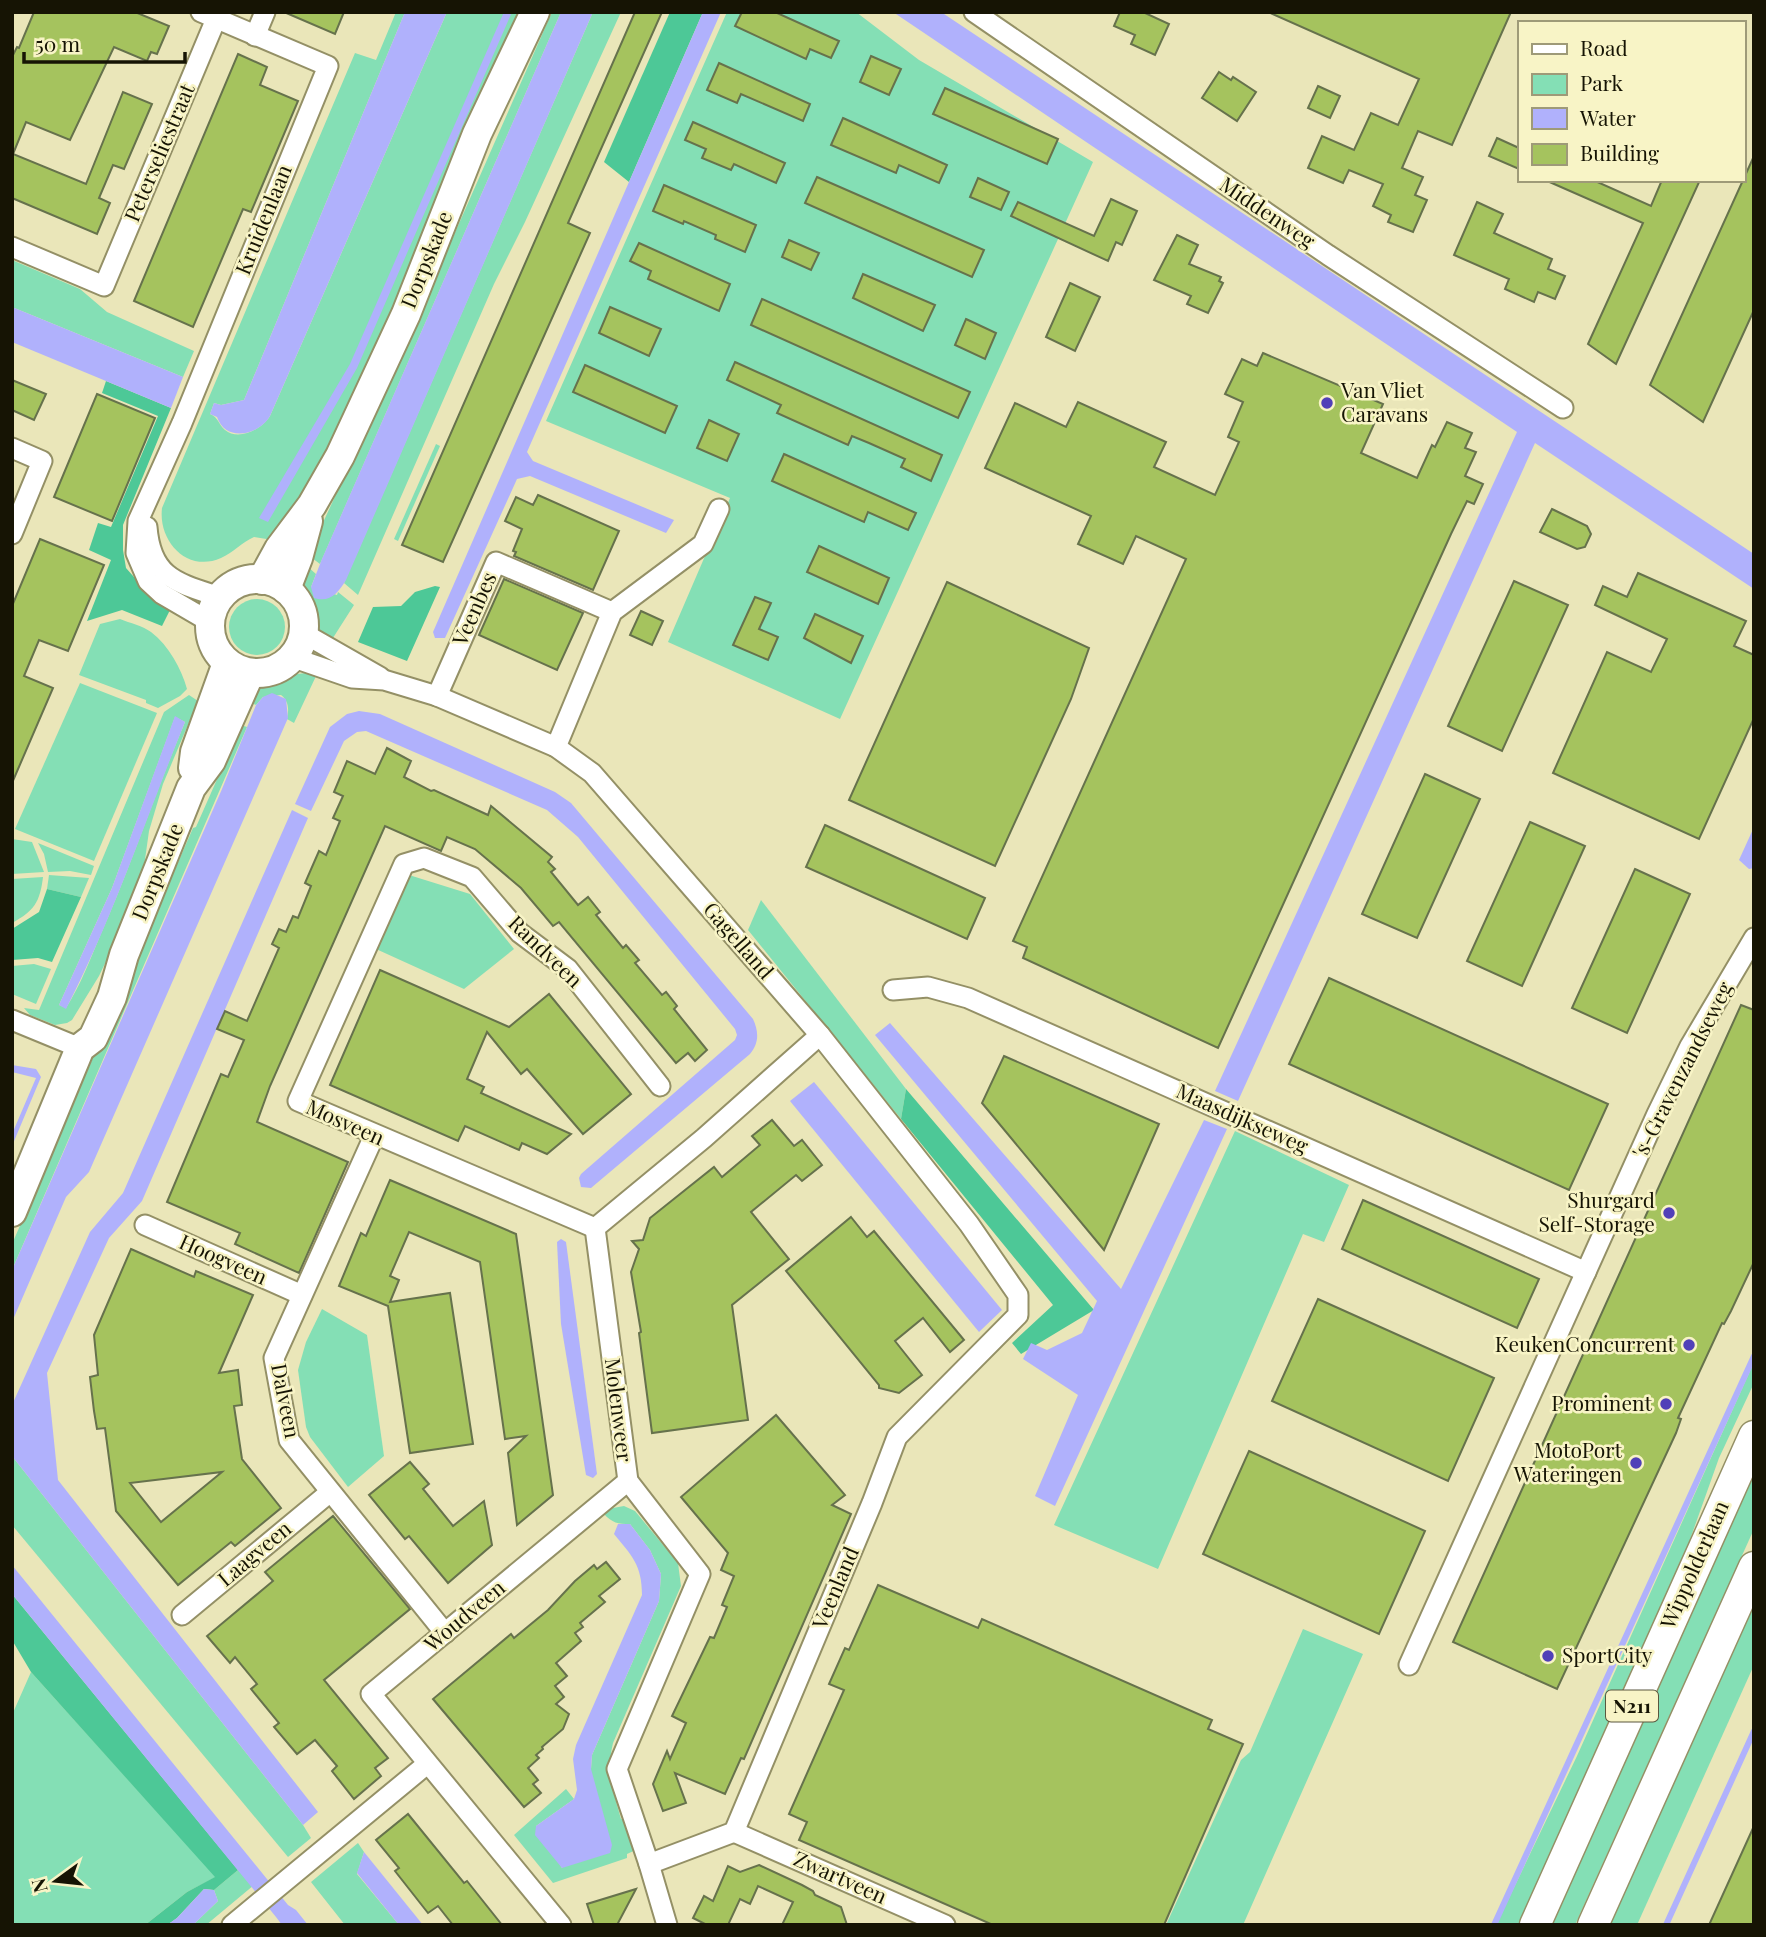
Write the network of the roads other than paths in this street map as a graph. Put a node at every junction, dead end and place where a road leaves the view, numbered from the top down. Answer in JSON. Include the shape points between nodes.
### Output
{"nodes":[{"id":1,"x":265,"y":12,"type":"edge"},
{"id":2,"x":535,"y":12,"type":"edge"},
{"id":3,"x":974,"y":12,"type":"edge"},
{"id":4,"x":209,"y":16,"type":"edge"},
{"id":5,"x":255,"y":36,"type":"junction"},
{"id":6,"x":12,"y":247,"type":"edge"},
{"id":7,"x":1563,"y":408,"type":"dead end"},
{"id":8,"x":12,"y":448,"type":"edge"},
{"id":9,"x":147,"y":502,"type":"junction"},
{"id":10,"x":719,"y":509,"type":"dead end"},
{"id":11,"x":12,"y":534,"type":"edge"},
{"id":12,"x":274,"y":585,"type":"junction"},
{"id":13,"x":215,"y":610,"type":"junction"},
{"id":14,"x":612,"y":612,"type":"junction"},
{"id":15,"x":297,"y":645,"type":"junction"},
{"id":16,"x":239,"y":668,"type":"junction"},
{"id":17,"x":437,"y":696,"type":"junction"},
{"id":18,"x":556,"y":747,"type":"junction"},
{"id":19,"x":404,"y":864,"type":"joint"},
{"id":20,"x":1754,"y":938,"type":"edge"},
{"id":21,"x":893,"y":990,"type":"dead end"},
{"id":22,"x":12,"y":1020,"type":"edge"},
{"id":23,"x":820,"y":1035,"type":"junction"},
{"id":24,"x":80,"y":1048,"type":"junction"},
{"id":25,"x":660,"y":1086,"type":"dead end"},
{"id":26,"x":374,"y":1136,"type":"junction"},
{"id":27,"x":12,"y":1212,"type":"edge"},
{"id":28,"x":145,"y":1225,"type":"dead end"},
{"id":29,"x":595,"y":1228,"type":"junction"},
{"id":30,"x":1586,"y":1272,"type":"junction"},
{"id":31,"x":302,"y":1295,"type":"junction"},
{"id":32,"x":1018,"y":1295,"type":"joint"},
{"id":33,"x":1754,"y":1436,"type":"edge"},
{"id":34,"x":628,"y":1481,"type":"junction"},
{"id":35,"x":329,"y":1493,"type":"junction"},
{"id":36,"x":1754,"y":1567,"type":"edge"},
{"id":37,"x":182,"y":1615,"type":"dead end"},
{"id":38,"x":445,"y":1633,"type":"junction"},
{"id":39,"x":1409,"y":1665,"type":"dead end"},
{"id":40,"x":427,"y":1764,"type":"junction"},
{"id":41,"x":734,"y":1832,"type":"junction"},
{"id":42,"x":649,"y":1864,"type":"junction"},
{"id":43,"x":232,"y":1925,"type":"edge"},
{"id":44,"x":561,"y":1925,"type":"edge"},
{"id":45,"x":667,"y":1925,"type":"edge"},
{"id":46,"x":945,"y":1925,"type":"edge"},
{"id":47,"x":1535,"y":1925,"type":"edge"},
{"id":48,"x":1593,"y":1925,"type":"edge"}],
"edges":[{"from":1,"to":5,"type":"street"},
{"from":2,"to":12,"type":"main road","name":"Dorpskade","via":[[477,134],[406,314],[312,505],[298,558]]},
{"from":3,"to":7,"type":"street","name":"Middenweg","via":[[1328,255]]},
{"from":4,"to":5,"type":"street","name":"Kruidenlaan"},
{"from":4,"to":6,"type":"street","name":"Peterseliestraat","via":[[104,286]]},
{"from":5,"to":9,"type":"street","name":"Kruidenlaan","via":[[327,66]]},
{"from":8,"to":11,"type":"street","via":[[42,461]]},
{"from":9,"to":13,"type":"street","name":"Kruidenlaan","via":[[150,551],[158,566]]},
{"from":9,"to":13,"type":"street","name":"Kruidenlaan","via":[[138,521],[136,553],[148,581],[162,594]]},
{"from":10,"to":14,"type":"street","via":[[703,544]]},
{"from":12,"to":13,"type":"main road","via":[[243,582],[227,590]]},
{"from":12,"to":15,"type":"main road","via":[[302,614]]},
{"from":13,"to":16,"type":"main road","via":[[212,640],[221,656]]},
{"from":14,"to":17,"type":"street","name":"Veenbes","via":[[496,562]]},
{"from":14,"to":18,"type":"street"},
{"from":15,"to":16,"type":"main road","via":[[285,663],[272,671]]},
{"from":15,"to":17,"type":"street","name":"Gagelland"},
{"from":16,"to":24,"type":"main road","name":"Dorpskade","via":[[195,752],[191,788],[124,955],[112,997],[93,1038]]},
{"from":17,"to":18,"type":"street","name":"Gagelland"},
{"from":18,"to":23,"type":"street","name":"Gagelland","via":[[592,773]]},
{"from":19,"to":25,"type":"street","name":"Randveen","via":[[424,858],[472,877],[520,933],[568,969]]},
{"from":19,"to":26,"type":"street","name":"Mosveen","via":[[298,1101]]},
{"from":20,"to":30,"type":"street","name":"'s-Gravenzandseweg","via":[[1690,1046]]},
{"from":21,"to":30,"type":"street","name":"Maasdijkseweg","via":[[928,987],[968,998]]},
{"from":22,"to":24,"type":"street"},
{"from":23,"to":29,"type":"street"},
{"from":23,"to":32,"type":"street","name":"Gagelland","via":[[969,1224]]},
{"from":24,"to":27,"type":"main road","name":"Dorpskade"},
{"from":26,"to":29,"type":"street","name":"Mosveen"},
{"from":26,"to":31,"type":"street","name":"Dalveen"},
{"from":28,"to":31,"type":"street","name":"Hoogveen"},
{"from":29,"to":34,"type":"street","name":"Molenweer"},
{"from":30,"to":39,"type":"street","name":"'s-Gravenzandseweg"},
{"from":31,"to":35,"type":"street","name":"Dalveen","via":[[274,1357],[289,1440]]},
{"from":32,"to":41,"type":"street","name":"Veenland","via":[[1018,1315],[897,1437]]},
{"from":33,"to":47,"type":"main road","name":"Wippolderlaan","number":"N211"},
{"from":34,"to":38,"type":"street","name":"Woudveen"},
{"from":34,"to":42,"type":"street","name":"Molenweer","via":[[700,1574],[617,1769]]},
{"from":35,"to":37,"type":"street","name":"Laagveen"},
{"from":35,"to":38,"type":"street","name":"Dalveen"},
{"from":36,"to":48,"type":"main road","number":"N211"},
{"from":38,"to":40,"type":"street","name":"Woudveen","via":[[371,1694]]},
{"from":40,"to":43,"type":"street"},
{"from":40,"to":44,"type":"street","name":"Woudveen"},
{"from":41,"to":42,"type":"street"},
{"from":41,"to":46,"type":"street","name":"Zwartveen"},
{"from":42,"to":45,"type":"street","name":"Molenweer"}]}
